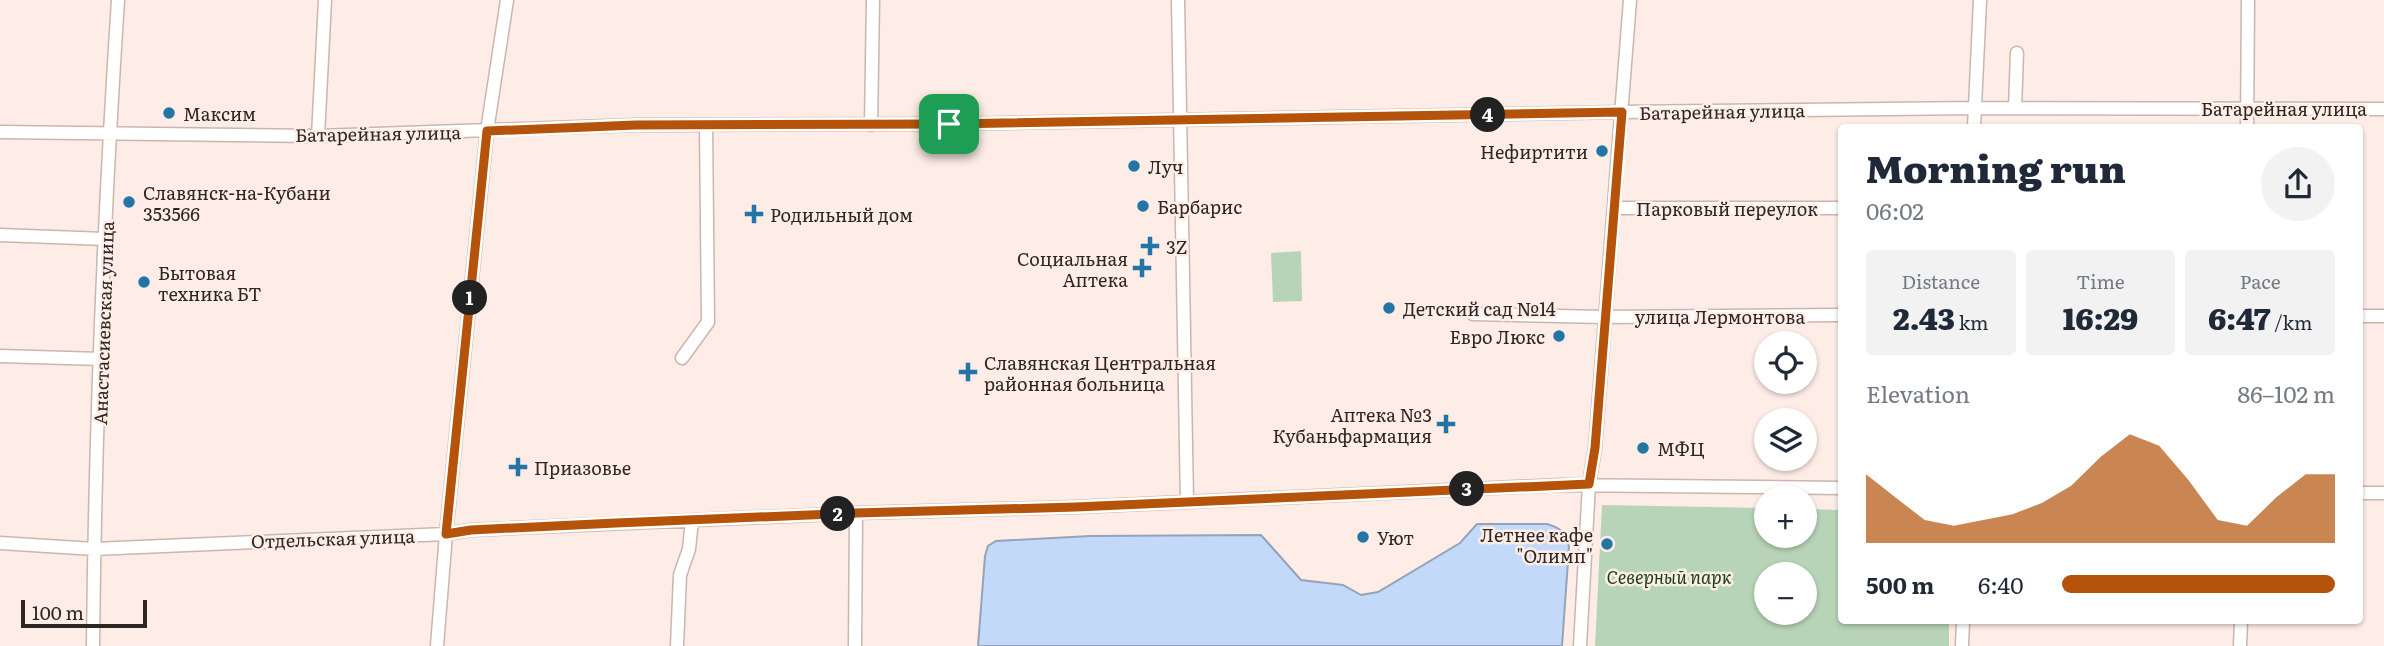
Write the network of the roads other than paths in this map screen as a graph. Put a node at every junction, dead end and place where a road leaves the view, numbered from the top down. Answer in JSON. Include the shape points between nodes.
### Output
{"nodes":[{"id":1,"x":118,"y":0,"type":"edge"},
{"id":2,"x":324,"y":0,"type":"edge"},
{"id":3,"x":507,"y":0,"type":"edge"},
{"id":4,"x":873,"y":0,"type":"edge"},
{"id":5,"x":1178,"y":0,"type":"edge"},
{"id":6,"x":1630,"y":0,"type":"edge"},
{"id":7,"x":1980,"y":0,"type":"edge"},
{"id":8,"x":2248,"y":0,"type":"edge"},
{"id":9,"x":2017,"y":53,"type":"dead end"},
{"id":10,"x":2246,"y":107,"type":"junction"},
{"id":11,"x":1974,"y":108,"type":"junction"},
{"id":12,"x":2015,"y":108,"type":"junction"},
{"id":13,"x":2384,"y":109,"type":"edge"},
{"id":14,"x":1622,"y":112,"type":"junction"},
{"id":15,"x":1181,"y":121,"type":"junction"},
{"id":16,"x":1974,"y":124,"type":"edge"},
{"id":17,"x":2247,"y":124,"type":"edge"},
{"id":18,"x":706,"y":125,"type":"junction"},
{"id":19,"x":871,"y":125,"type":"junction"},
{"id":20,"x":487,"y":131,"type":"junction"},
{"id":21,"x":0,"y":132,"type":"edge"},
{"id":22,"x":109,"y":134,"type":"junction"},
{"id":23,"x":318,"y":135,"type":"junction"},
{"id":24,"x":1614,"y":208,"type":"junction"},
{"id":25,"x":1838,"y":208,"type":"edge"},
{"id":26,"x":0,"y":235,"type":"edge"},
{"id":27,"x":106,"y":239,"type":"junction"},
{"id":28,"x":1474,"y":314,"type":"dead end"},
{"id":29,"x":1838,"y":315,"type":"edge"},
{"id":30,"x":2363,"y":316,"type":"edge"},
{"id":31,"x":2384,"y":316,"type":"edge"},
{"id":32,"x":1604,"y":317,"type":"junction"},
{"id":33,"x":0,"y":356,"type":"edge"},
{"id":34,"x":682,"y":358,"type":"dead end"},
{"id":35,"x":101,"y":359,"type":"junction"},
{"id":36,"x":1589,"y":484,"type":"junction"},
{"id":37,"x":1838,"y":488,"type":"edge"},
{"id":38,"x":2363,"y":493,"type":"edge"},
{"id":39,"x":2384,"y":493,"type":"edge"},
{"id":40,"x":1187,"y":502,"type":"junction"},
{"id":41,"x":856,"y":513,"type":"junction"},
{"id":42,"x":692,"y":520,"type":"junction"},
{"id":43,"x":446,"y":534,"type":"junction"},
{"id":44,"x":0,"y":543,"type":"edge"},
{"id":45,"x":94,"y":549,"type":"junction"},
{"id":46,"x":1963,"y":624,"type":"edge"},
{"id":47,"x":2241,"y":624,"type":"edge"},
{"id":48,"x":93,"y":646,"type":"edge"},
{"id":49,"x":437,"y":646,"type":"edge"},
{"id":50,"x":677,"y":646,"type":"edge"},
{"id":51,"x":855,"y":646,"type":"edge"},
{"id":52,"x":1580,"y":646,"type":"edge"},
{"id":53,"x":1962,"y":646,"type":"edge"},
{"id":54,"x":2240,"y":646,"type":"edge"}],
"edges":[{"from":1,"to":22,"type":"street","name":"Анастасиевская улица"},
{"from":2,"to":23,"type":"street"},
{"from":3,"to":20,"type":"street"},
{"from":4,"to":19,"type":"street"},
{"from":5,"to":15,"type":"street"},
{"from":6,"to":14,"type":"street"},
{"from":7,"to":11,"type":"street"},
{"from":8,"to":10,"type":"street"},
{"from":9,"to":12,"type":"street"},
{"from":10,"to":12,"type":"street","name":"Батарейная улица"},
{"from":10,"to":13,"type":"street","name":"Батарейная улица"},
{"from":10,"to":17,"type":"street"},
{"from":11,"to":12,"type":"street","name":"Батарейная улица"},
{"from":11,"to":14,"type":"street","name":"Батарейная улица"},
{"from":11,"to":16,"type":"street"},
{"from":14,"to":15,"type":"street","name":"Батарейная улица"},
{"from":14,"to":24,"type":"street"},
{"from":15,"to":19,"type":"street","name":"Батарейная улица"},
{"from":15,"to":40,"type":"street"},
{"from":18,"to":19,"type":"street","name":"Батарейная улица"},
{"from":18,"to":20,"type":"street","name":"Батарейная улица"},
{"from":18,"to":34,"type":"street","via":[[708,322]]},
{"from":20,"to":23,"type":"street","name":"Батарейная улица"},
{"from":20,"to":43,"type":"street"},
{"from":21,"to":22,"type":"street","name":"Батарейная улица"},
{"from":22,"to":23,"type":"street","name":"Батарейная улица"},
{"from":22,"to":27,"type":"street","name":"Анастасиевская улица"},
{"from":24,"to":25,"type":"street","name":"Парковый переулок"},
{"from":24,"to":32,"type":"street"},
{"from":26,"to":27,"type":"street"},
{"from":27,"to":35,"type":"street","name":"Анастасиевская улица"},
{"from":28,"to":32,"type":"street","name":"улица Лермонтова"},
{"from":29,"to":32,"type":"street","name":"улица Лермонтова"},
{"from":30,"to":31,"type":"street"},
{"from":32,"to":36,"type":"street"},
{"from":33,"to":35,"type":"street"},
{"from":35,"to":45,"type":"street","name":"Анастасиевская улица"},
{"from":36,"to":37,"type":"street","name":"Отдельская улица"},
{"from":36,"to":40,"type":"street","name":"Отдельская улица"},
{"from":36,"to":52,"type":"street"},
{"from":38,"to":39,"type":"street"},
{"from":40,"to":41,"type":"street","name":"Отдельская улица"},
{"from":41,"to":42,"type":"street","name":"Отдельская улица"},
{"from":41,"to":51,"type":"street"},
{"from":42,"to":43,"type":"street","name":"Отдельская улица"},
{"from":42,"to":50,"type":"street","via":[[680,575]]},
{"from":43,"to":45,"type":"street","name":"Отдельская улица"},
{"from":43,"to":49,"type":"street"},
{"from":44,"to":45,"type":"street","name":"Отдельская улица"},
{"from":45,"to":48,"type":"street","name":"Анастасиевская улица"},
{"from":46,"to":53,"type":"street"},
{"from":47,"to":54,"type":"street"}]}
